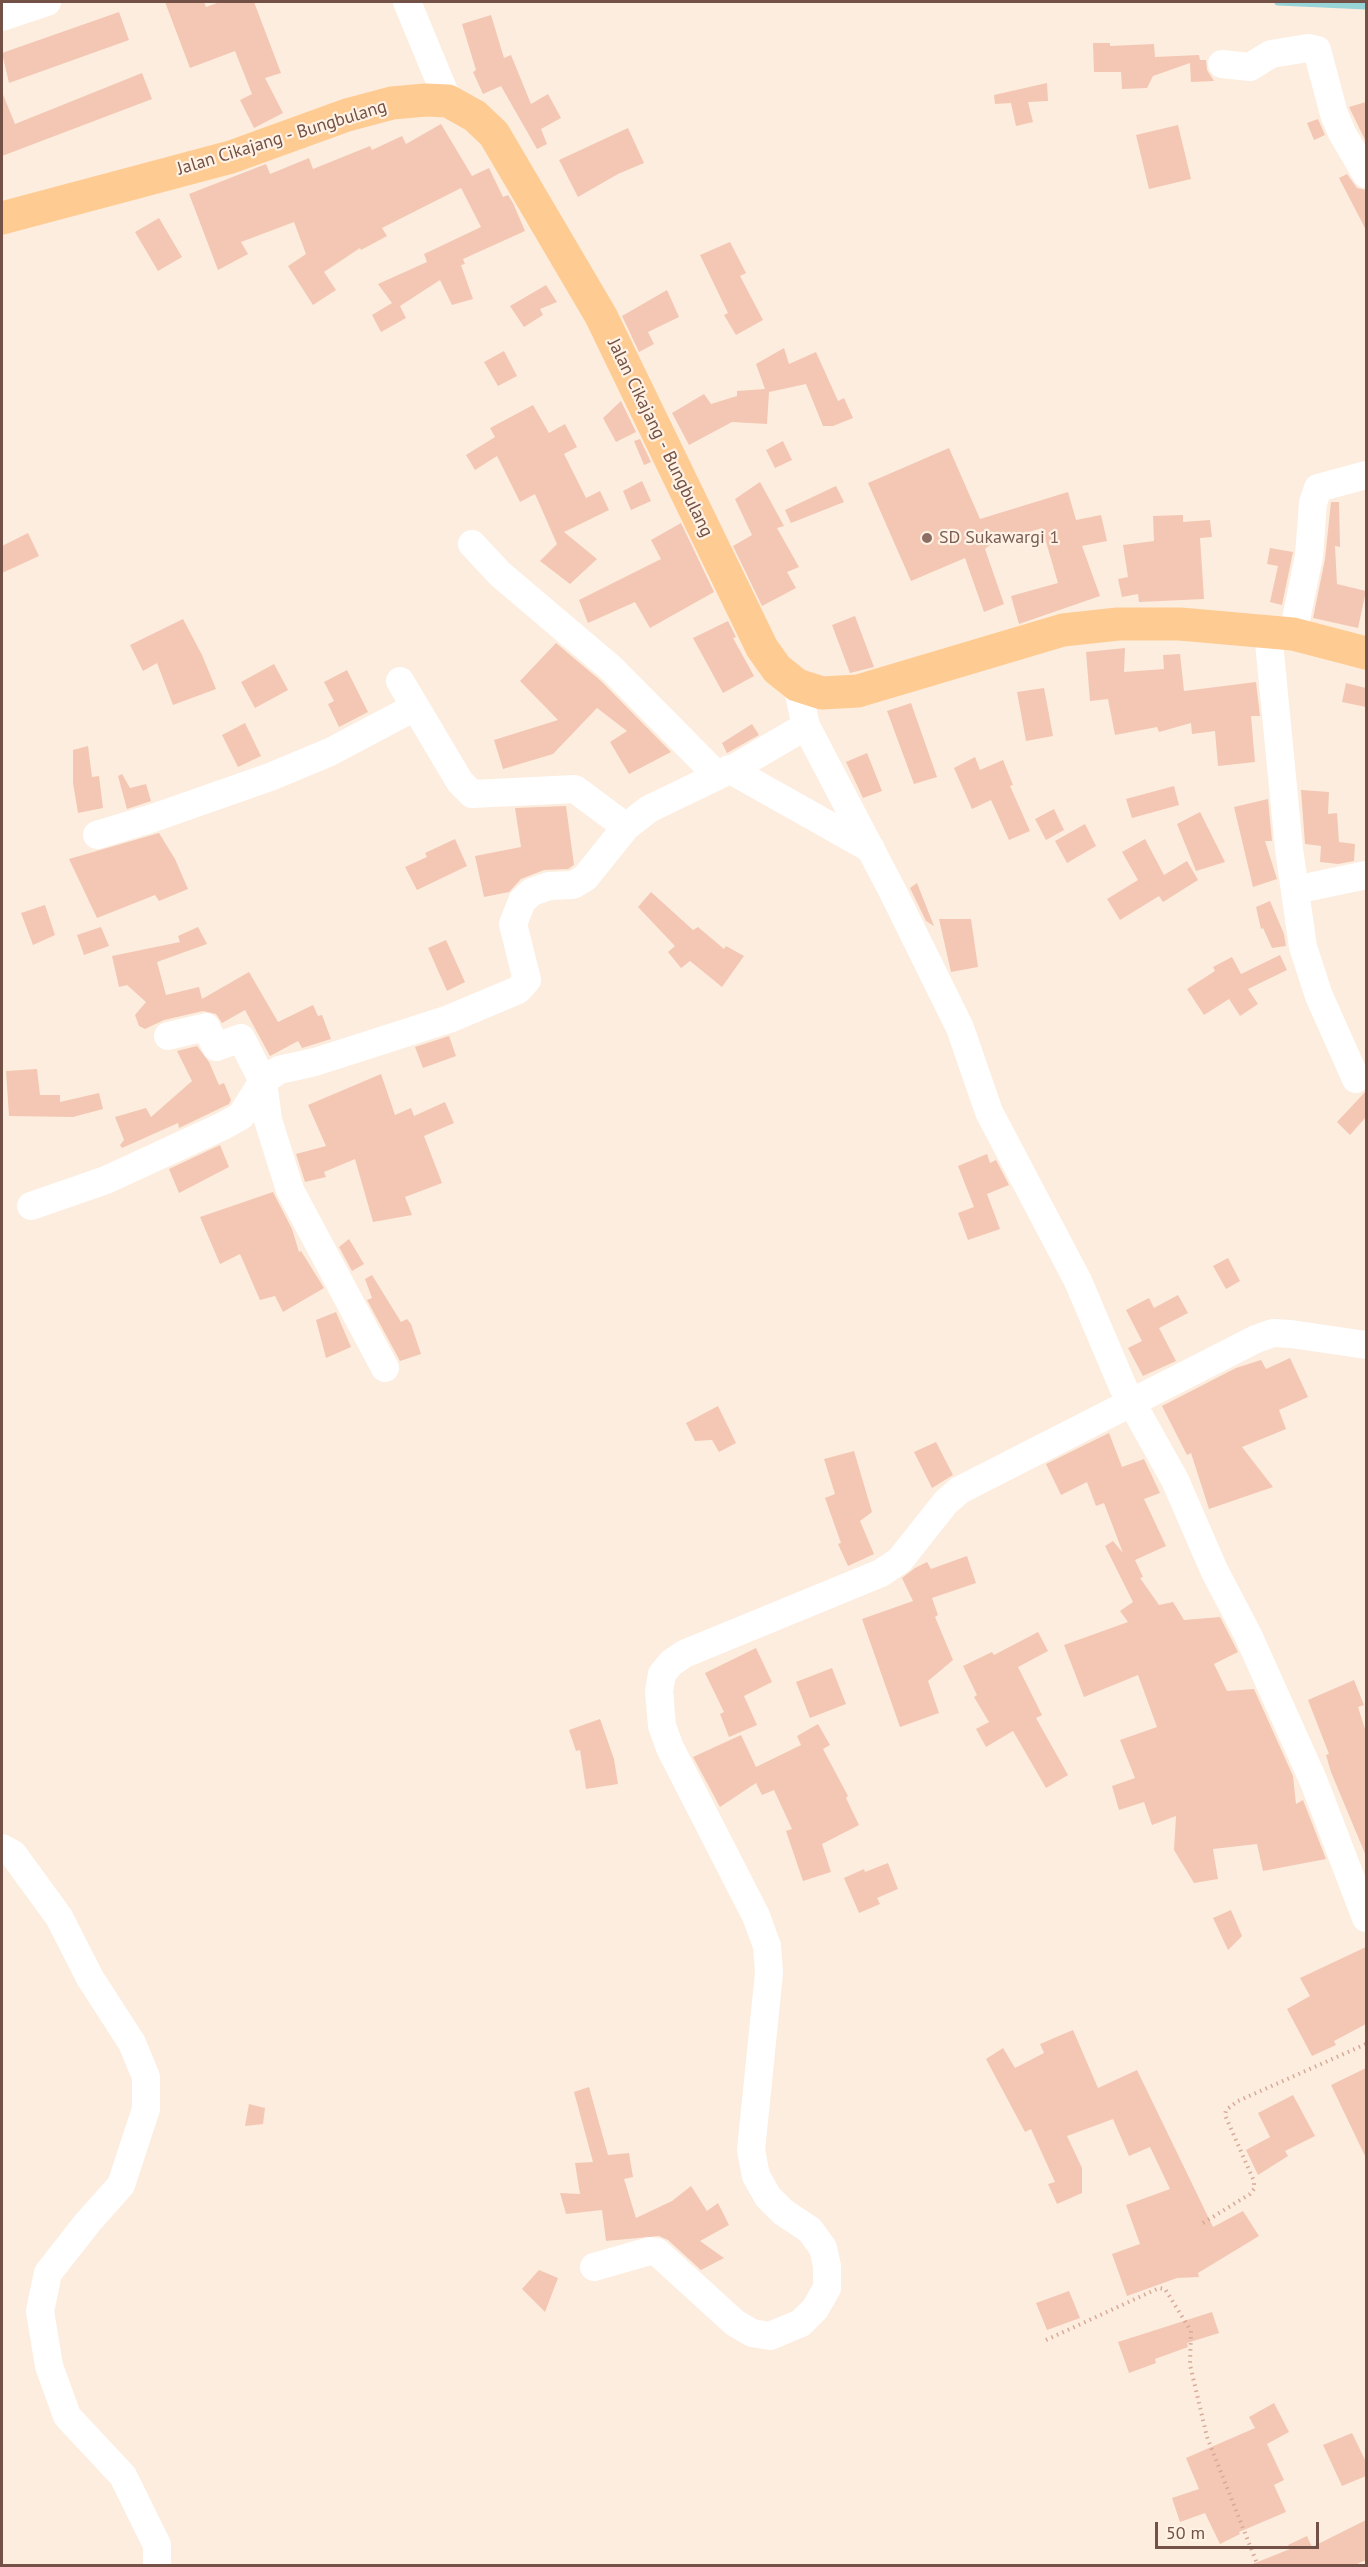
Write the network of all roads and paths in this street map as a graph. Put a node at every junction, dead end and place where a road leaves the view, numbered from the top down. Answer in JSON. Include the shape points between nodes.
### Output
{"nodes":[{"id":1,"x":47,"y":2,"type":"edge"},
{"id":2,"x":407,"y":2,"type":"edge"},
{"id":3,"x":2,"y":17,"type":"edge"},
{"id":4,"x":1222,"y":64,"type":"dead end"},
{"id":5,"x":448,"y":101,"type":"junction"},
{"id":6,"x":1366,"y":174,"type":"edge"},
{"id":7,"x":2,"y":218,"type":"edge"},
{"id":8,"x":1366,"y":475,"type":"edge"},
{"id":9,"x":472,"y":544,"type":"dead end"},
{"id":10,"x":1280,"y":633,"type":"junction"},
{"id":11,"x":1366,"y":653,"type":"edge"},
{"id":12,"x":400,"y":681,"type":"dead end"},
{"id":13,"x":797,"y":685,"type":"junction"},
{"id":14,"x":416,"y":707,"type":"junction"},
{"id":15,"x":806,"y":726,"type":"junction"},
{"id":16,"x":723,"y":772,"type":"junction"},
{"id":17,"x":626,"y":827,"type":"junction"},
{"id":18,"x":97,"y":835,"type":"dead end"},
{"id":19,"x":871,"y":849,"type":"junction"},
{"id":20,"x":1366,"y":875,"type":"edge"},
{"id":21,"x":1295,"y":890,"type":"junction"},
{"id":22,"x":168,"y":1036,"type":"dead end"},
{"id":23,"x":1356,"y":1080,"type":"dead end"},
{"id":24,"x":263,"y":1081,"type":"junction"},
{"id":25,"x":31,"y":1206,"type":"dead end"},
{"id":26,"x":1366,"y":1345,"type":"edge"},
{"id":27,"x":385,"y":1368,"type":"dead end"},
{"id":28,"x":1132,"y":1402,"type":"junction"},
{"id":29,"x":2,"y":1848,"type":"edge"},
{"id":30,"x":1366,"y":1918,"type":"edge"},
{"id":31,"x":1366,"y":2044,"type":"edge"},
{"id":32,"x":1203,"y":2223,"type":"dead end"},
{"id":33,"x":594,"y":2267,"type":"dead end"},
{"id":34,"x":1046,"y":2340,"type":"dead end"},
{"id":35,"x":157,"y":2565,"type":"edge"},
{"id":36,"x":1258,"y":2565,"type":"edge"}],
"edges":[{"from":1,"to":3,"type":"street"},
{"from":2,"to":5,"type":"street"},
{"from":4,"to":6,"type":"street","via":[[1250,67],[1270,54],[1317,50],[1334,114]]},
{"from":5,"to":7,"type":"main road","name":"Jalan Cikajang - Bungbulang","via":[[393,104],[347,116],[231,157]]},
{"from":5,"to":13,"type":"main road","name":"Jalan Cikajang - Bungbulang","via":[[475,116],[494,134],[601,316],[762,648],[777,669]]},
{"from":8,"to":10,"type":"street","via":[[1318,488],[1313,502],[1309,556]]},
{"from":9,"to":16,"type":"street","via":[[500,574],[612,669]]},
{"from":10,"to":11,"type":"main road","name":"Jalan Cikajang - Bungbulang"},
{"from":10,"to":13,"type":"main road","name":"Jalan Cikajang - Bungbulang","via":[[1180,624],[1118,624],[1063,630],[858,691],[822,693]]},
{"from":10,"to":21,"type":"street"},
{"from":12,"to":14,"type":"street"},
{"from":13,"to":15,"type":"street"},
{"from":14,"to":17,"type":"street","via":[[460,782],[472,794],[575,789]]},
{"from":14,"to":18,"type":"street","via":[[330,752],[270,777]]},
{"from":15,"to":16,"type":"street"},
{"from":15,"to":19,"type":"street"},
{"from":16,"to":17,"type":"street","via":[[649,809]]},
{"from":16,"to":19,"type":"street"},
{"from":17,"to":24,"type":"street","via":[[585,878],[573,885],[549,886],[532,892],[522,901],[513,924],[527,980],[518,990],[449,1019],[279,1070]]},
{"from":19,"to":28,"type":"street","via":[[960,1028],[988,1112],[1078,1281]]},
{"from":20,"to":21,"type":"street"},
{"from":21,"to":23,"type":"street","via":[[1310,972]]},
{"from":22,"to":24,"type":"street","via":[[206,1027],[216,1047],[241,1038]]},
{"from":24,"to":25,"type":"street","via":[[241,1116],[223,1126],[106,1180]]},
{"from":24,"to":27,"type":"street","via":[[268,1119],[290,1190]]},
{"from":26,"to":28,"type":"street","via":[[1273,1333]]},
{"from":28,"to":30,"type":"street","via":[[1175,1480],[1214,1570],[1248,1635],[1314,1782]]},
{"from":28,"to":33,"type":"street","via":[[960,1490],[900,1560],[881,1573],[684,1654],[662,1674],[658,1691],[662,1726],[670,1748],[756,1916],[766,1946],[769,1973],[751,2150],[756,2176],[768,2197],[810,2230],[823,2248],[827,2288],[801,2323],[770,2336],[752,2333],[735,2323],[657,2252]]},
{"from":29,"to":35,"type":"street","via":[[13,1854],[59,1917],[90,1977],[132,2043],[146,2077],[146,2109],[121,2186],[48,2273],[40,2311],[49,2366],[67,2416],[123,2476],[157,2545]]},
{"from":31,"to":32,"type":"path","via":[[1226,2109],[1254,2189]]},
{"from":34,"to":36,"type":"path","via":[[1159,2288],[1165,2289],[1191,2331],[1190,2365],[1207,2437]]}]}
